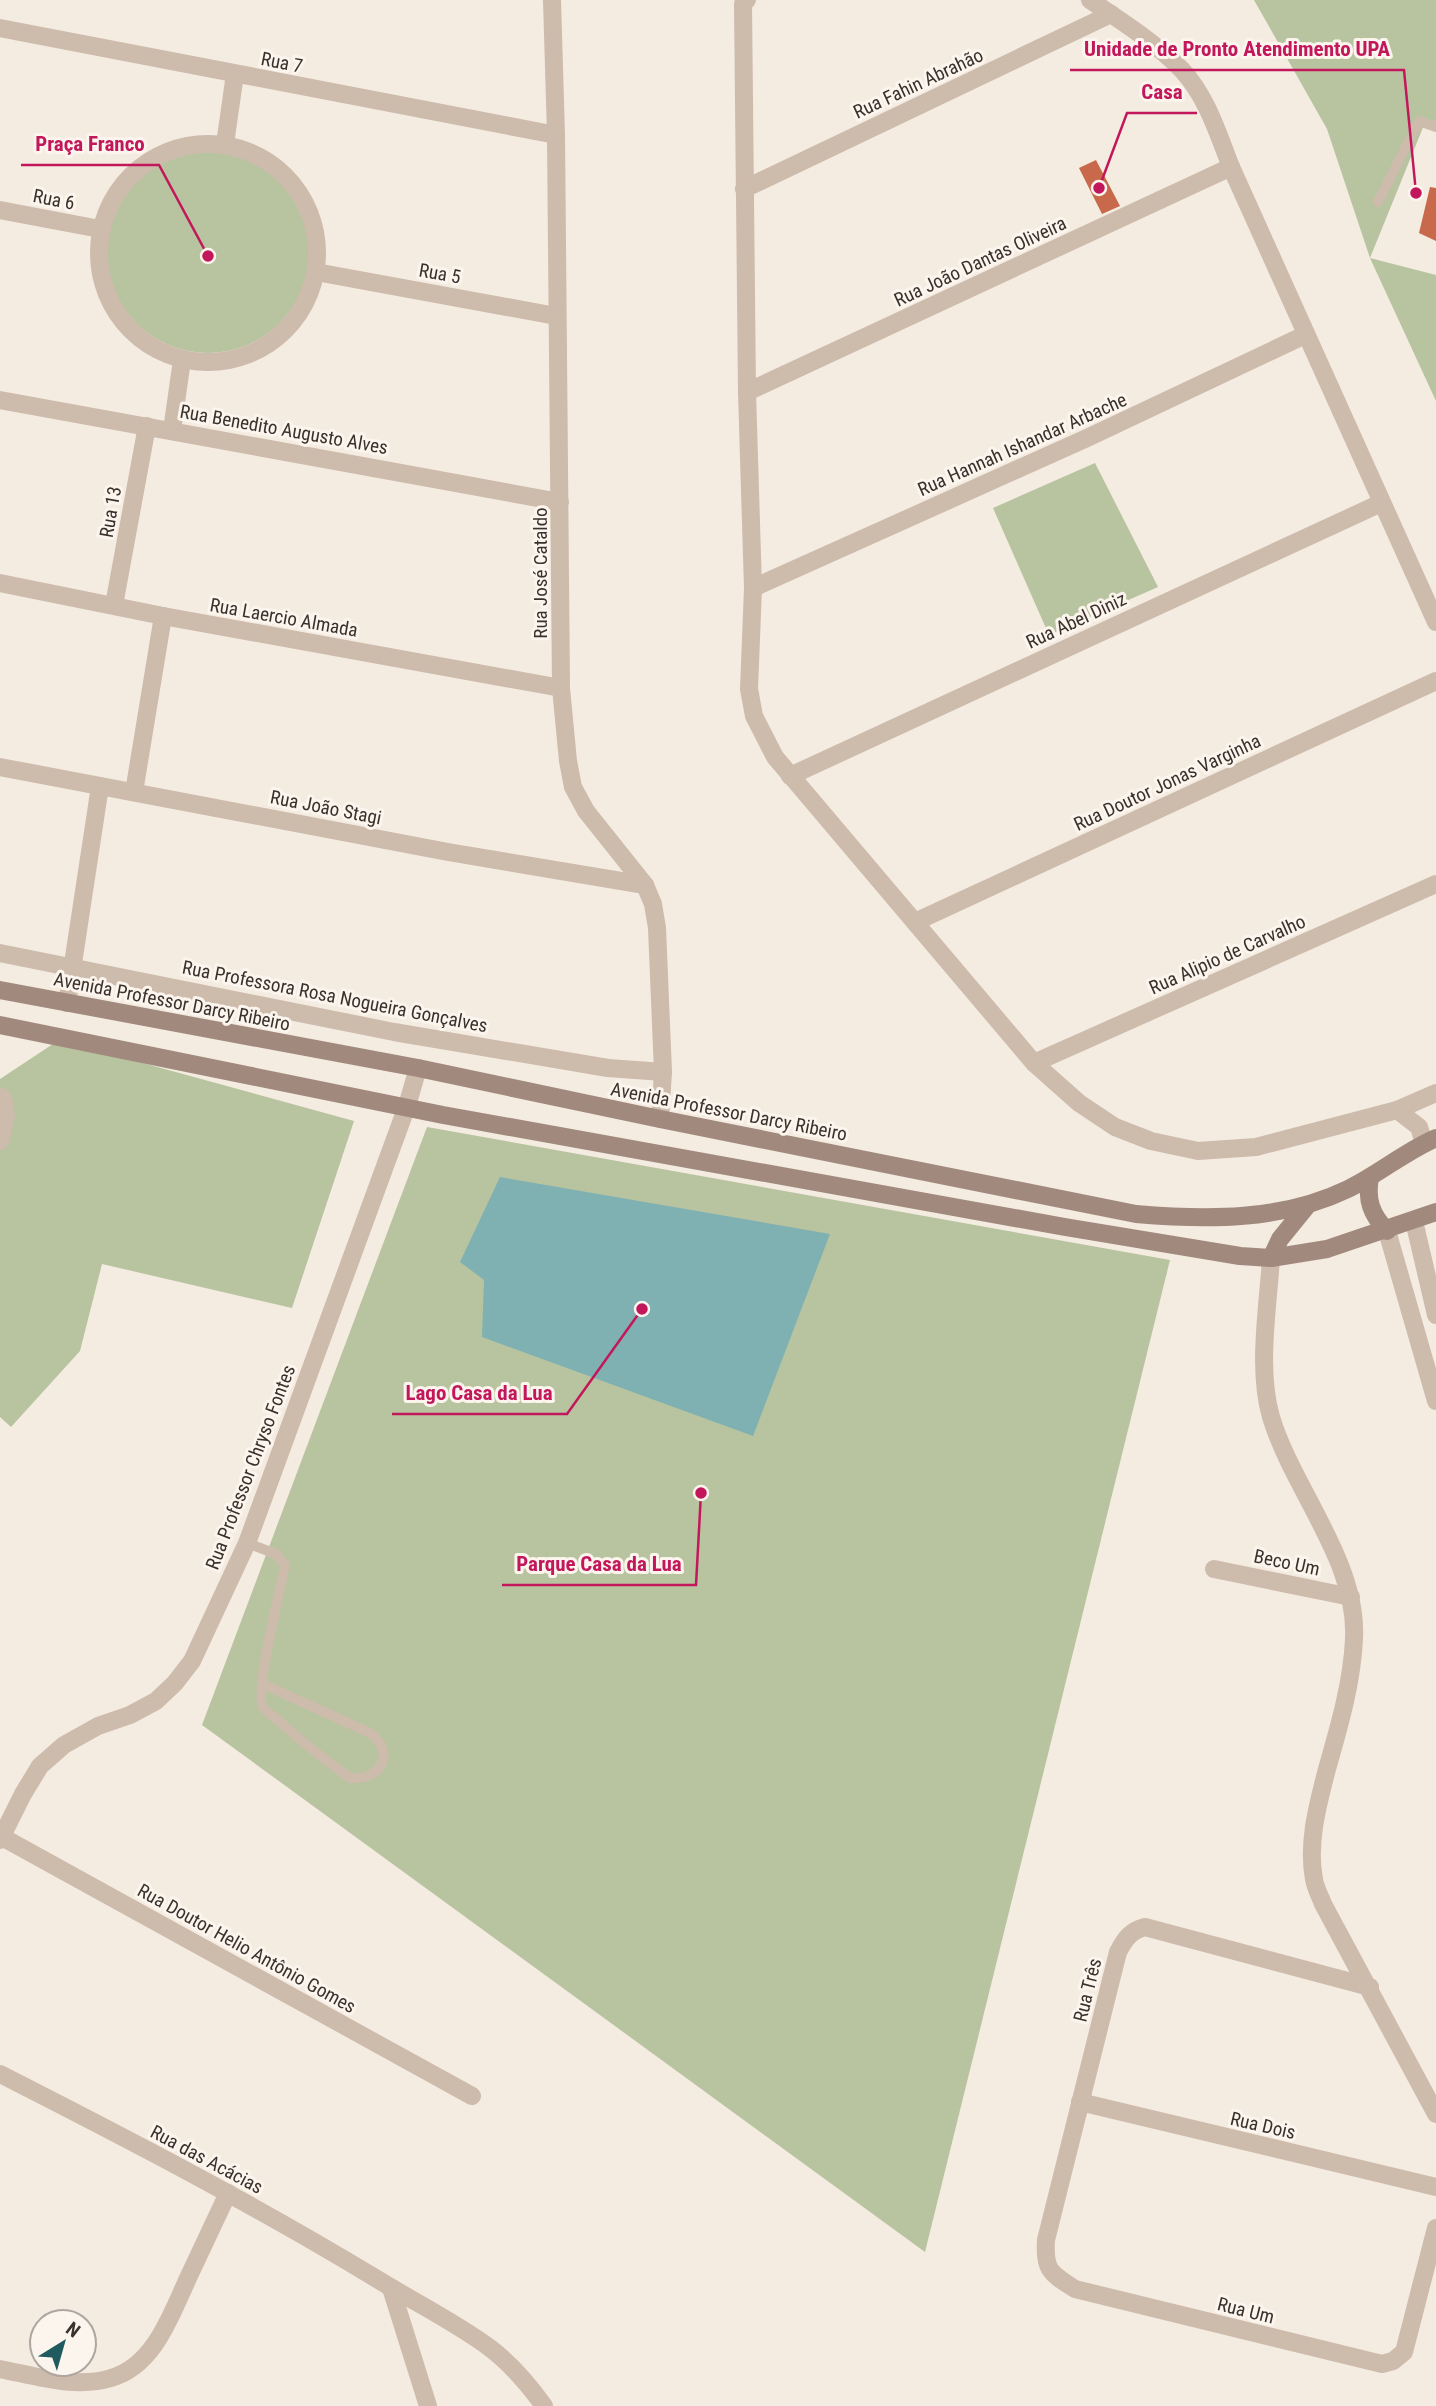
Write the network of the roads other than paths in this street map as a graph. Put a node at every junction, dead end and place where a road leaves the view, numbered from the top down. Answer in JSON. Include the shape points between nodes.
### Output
{"nodes":[{"id":1,"x":552,"y":0,"type":"edge"},
{"id":2,"x":747,"y":0,"type":"edge"},
{"id":3,"x":1090,"y":0,"type":"edge"},
{"id":4,"x":1111,"y":14,"type":"junction"},
{"id":5,"x":0,"y":28,"type":"edge"},
{"id":6,"x":235,"y":74,"type":"junction"},
{"id":7,"x":1436,"y":127,"type":"edge"},
{"id":8,"x":556,"y":135,"type":"junction"},
{"id":9,"x":225,"y":144,"type":"junction"},
{"id":10,"x":1231,"y":167,"type":"junction"},
{"id":11,"x":744,"y":189,"type":"junction"},
{"id":12,"x":1378,"y":202,"type":"dead end"},
{"id":13,"x":0,"y":210,"type":"edge"},
{"id":14,"x":100,"y":229,"type":"junction"},
{"id":15,"x":316,"y":272,"type":"junction"},
{"id":16,"x":556,"y":316,"type":"junction"},
{"id":17,"x":1305,"y":335,"type":"junction"},
{"id":18,"x":182,"y":360,"type":"junction"},
{"id":19,"x":747,"y":392,"type":"junction"},
{"id":20,"x":0,"y":400,"type":"edge"},
{"id":21,"x":147,"y":426,"type":"junction"},
{"id":22,"x":172,"y":430,"type":"junction"},
{"id":23,"x":561,"y":502,"type":"junction"},
{"id":24,"x":1381,"y":503,"type":"junction"},
{"id":25,"x":0,"y":583,"type":"edge"},
{"id":26,"x":753,"y":588,"type":"junction"},
{"id":27,"x":114,"y":605,"type":"junction"},
{"id":28,"x":163,"y":616,"type":"junction"},
{"id":29,"x":1436,"y":622,"type":"edge"},
{"id":30,"x":1436,"y":681,"type":"edge"},
{"id":31,"x":561,"y":688,"type":"junction"},
{"id":32,"x":0,"y":767,"type":"edge"},
{"id":33,"x":790,"y":776,"type":"junction"},
{"id":34,"x":100,"y":786,"type":"junction"},
{"id":35,"x":134,"y":792,"type":"junction"},
{"id":36,"x":1436,"y":884,"type":"edge"},
{"id":37,"x":645,"y":885,"type":"junction"},
{"id":38,"x":915,"y":922,"type":"junction"},
{"id":39,"x":0,"y":953,"type":"edge"},
{"id":40,"x":72,"y":967,"type":"junction"},
{"id":41,"x":0,"y":990,"type":"edge"},
{"id":42,"x":68,"y":1003,"type":"junction"},
{"id":43,"x":0,"y":1025,"type":"edge"},
{"id":44,"x":1034,"y":1063,"type":"junction"},
{"id":45,"x":418,"y":1068,"type":"junction"},
{"id":46,"x":663,"y":1072,"type":"junction"},
{"id":47,"x":1436,"y":1093,"type":"edge"},
{"id":48,"x":1,"y":1097,"type":"edge"},
{"id":49,"x":407,"y":1106,"type":"junction"},
{"id":50,"x":1397,"y":1110,"type":"junction"},
{"id":51,"x":660,"y":1119,"type":"junction"},
{"id":52,"x":1430,"y":1140,"type":"edge"},
{"id":53,"x":0,"y":1142,"type":"edge"},
{"id":54,"x":1370,"y":1177,"type":"junction"},
{"id":55,"x":1307,"y":1207,"type":"junction"},
{"id":56,"x":1429,"y":1213,"type":"edge"},
{"id":57,"x":1387,"y":1231,"type":"junction"},
{"id":58,"x":1271,"y":1258,"type":"junction"},
{"id":59,"x":1432,"y":1285,"type":"edge"},
{"id":60,"x":1406,"y":1296,"type":"junction"},
{"id":61,"x":1436,"y":1315,"type":"edge"},
{"id":62,"x":1436,"y":1401,"type":"edge"},
{"id":63,"x":247,"y":1543,"type":"junction"},
{"id":64,"x":1214,"y":1569,"type":"dead end"},
{"id":65,"x":1351,"y":1597,"type":"junction"},
{"id":66,"x":263,"y":1684,"type":"junction"},
{"id":67,"x":1,"y":1839,"type":"edge"},
{"id":68,"x":1370,"y":1987,"type":"junction"},
{"id":69,"x":0,"y":2074,"type":"edge"},
{"id":70,"x":472,"y":2096,"type":"dead end"},
{"id":71,"x":1080,"y":2102,"type":"junction"},
{"id":72,"x":1436,"y":2115,"type":"edge"},
{"id":73,"x":1436,"y":2187,"type":"edge"},
{"id":74,"x":228,"y":2193,"type":"junction"},
{"id":75,"x":1436,"y":2228,"type":"edge"},
{"id":76,"x":391,"y":2288,"type":"junction"},
{"id":77,"x":1075,"y":2289,"type":"joint"},
{"id":78,"x":0,"y":2370,"type":"edge"},
{"id":79,"x":428,"y":2406,"type":"edge"},
{"id":80,"x":544,"y":2406,"type":"edge"}],
"edges":[{"from":1,"to":8,"type":"street","name":"Rua José Cataldo"},
{"from":2,"to":11,"type":"street","via":[[743,4]]},
{"from":3,"to":4,"type":"street"},
{"from":4,"to":10,"type":"street","via":[[1182,71],[1210,113]]},
{"from":4,"to":11,"type":"street","name":"Rua Fahin Abrahão"},
{"from":5,"to":6,"type":"street","name":"Rua 7"},
{"from":6,"to":8,"type":"street","name":"Rua 7"},
{"from":6,"to":9,"type":"street"},
{"from":7,"to":12,"type":"lane","via":[[1419,121]]},
{"from":8,"to":16,"type":"street","name":"Rua José Cataldo"},
{"from":9,"to":14,"type":"street","via":[[192,144],[160,153],[132,172],[111,198]]},
{"from":9,"to":15,"type":"street","via":[[253,153],[277,168],[297,189],[311,215],[317,243]]},
{"from":10,"to":17,"type":"street"},
{"from":10,"to":19,"type":"street","name":"Rua João Dantas Oliveira"},
{"from":11,"to":19,"type":"street"},
{"from":13,"to":14,"type":"street","name":"Rua 6"},
{"from":14,"to":18,"type":"street","via":[[98,263],[106,296],[125,325],[151,347]]},
{"from":15,"to":16,"type":"street","name":"Rua 5"},
{"from":15,"to":18,"type":"street","via":[[307,300],[291,325],[268,345],[242,357]]},
{"from":16,"to":23,"type":"street","name":"Rua José Cataldo"},
{"from":17,"to":24,"type":"street"},
{"from":17,"to":26,"type":"street","name":"Rua Hannah Ishandar Arbache"},
{"from":18,"to":22,"type":"street"},
{"from":19,"to":26,"type":"street"},
{"from":20,"to":21,"type":"street","name":"Rua Benedito Augusto Alves"},
{"from":21,"to":22,"type":"street","name":"Rua Benedito Augusto Alves"},
{"from":21,"to":27,"type":"street","name":"Rua 13"},
{"from":22,"to":23,"type":"street","name":"Rua Benedito Augusto Alves"},
{"from":23,"to":31,"type":"street","name":"Rua José Cataldo"},
{"from":24,"to":29,"type":"street"},
{"from":24,"to":33,"type":"street","name":"Rua Abel Diniz"},
{"from":25,"to":27,"type":"street","name":"Rua Laercio Almada"},
{"from":26,"to":33,"type":"street","via":[[749,689],[754,716]]},
{"from":27,"to":28,"type":"street","name":"Rua Laercio Almada"},
{"from":28,"to":31,"type":"street","name":"Rua Laercio Almada"},
{"from":28,"to":35,"type":"street"},
{"from":30,"to":38,"type":"street","name":"Rua Doutor Jonas Varginha"},
{"from":31,"to":37,"type":"street","name":"Rua José Cataldo","via":[[573,786],[586,811]]},
{"from":32,"to":34,"type":"street","name":"Rua João Stagi"},
{"from":33,"to":38,"type":"street"},
{"from":34,"to":35,"type":"street","name":"Rua João Stagi"},
{"from":34,"to":40,"type":"street"},
{"from":35,"to":37,"type":"street","name":"Rua João Stagi"},
{"from":36,"to":44,"type":"street","name":"Rua Alipio de Carvalho"},
{"from":37,"to":46,"type":"street","name":"Rua José Cataldo","via":[[657,928]]},
{"from":38,"to":44,"type":"street"},
{"from":39,"to":40,"type":"street","name":"Rua Professora Rosa Nogueira Gonçalves"},
{"from":40,"to":42,"type":"street"},
{"from":40,"to":46,"type":"street","name":"Rua Professora Rosa Nogueira Gonçalves","via":[[394,1032],[608,1068]]},
{"from":41,"to":42,"type":"main road","name":"Avenida Professor Darcy Ribeiro"},
{"from":42,"to":45,"type":"main road","name":"Avenida Professor Darcy Ribeiro"},
{"from":43,"to":49,"type":"main road"},
{"from":44,"to":50,"type":"street","via":[[1115,1127],[1151,1141],[1198,1150],[1256,1147]]},
{"from":45,"to":49,"type":"street","name":"Rua Professor Chryso Fontes"},
{"from":45,"to":51,"type":"main road","name":"Avenida Professor Darcy Ribeiro"},
{"from":46,"to":51,"type":"street","name":"Rua José Cataldo"},
{"from":47,"to":50,"type":"street"},
{"from":48,"to":53,"type":"street","via":[[6,1115]]},
{"from":49,"to":58,"type":"main road","via":[[1052,1225]]},
{"from":49,"to":63,"type":"street","name":"Rua Professor Chryso Fontes"},
{"from":50,"to":52,"type":"street"},
{"from":51,"to":55,"type":"main road","name":"Avenida Professor Darcy Ribeiro","via":[[1136,1214],[1258,1215]]},
{"from":52,"to":54,"type":"main road","name":"Avenida Professor Darcy Ribeiro"},
{"from":54,"to":55,"type":"main road","name":"Avenida Professor Darcy Ribeiro"},
{"from":54,"to":57,"type":"main road","via":[[1368,1202]]},
{"from":55,"to":58,"type":"main road","via":[[1280,1239]]},
{"from":56,"to":57,"type":"main road"},
{"from":56,"to":59,"type":"street"},
{"from":57,"to":58,"type":"main road","via":[[1327,1249]]},
{"from":57,"to":60,"type":"street"},
{"from":58,"to":65,"type":"street","via":[[1265,1363],[1271,1417]]},
{"from":59,"to":60,"type":"street"},
{"from":59,"to":61,"type":"street"},
{"from":60,"to":62,"type":"street"},
{"from":63,"to":66,"type":"lane","via":[[276,1554],[285,1565]]},
{"from":63,"to":67,"type":"street","name":"Rua Professor Chryso Fontes","via":[[192,1661],[175,1684],[156,1701],[64,1745],[40,1766]]},
{"from":64,"to":65,"type":"street","name":"Beco Um"},
{"from":65,"to":68,"type":"street","via":[[1354,1638],[1344,1705],[1317,1808],[1312,1852],[1314,1880],[1323,1904]]},
{"from":66,"to":66,"type":"lane","via":[[262,1706],[301,1741],[351,1778],[375,1773],[385,1753],[370,1734]]},
{"from":67,"to":70,"type":"street","name":"Rua Doutor Helio Antônio Gomes"},
{"from":68,"to":71,"type":"street","name":"Rua Três","via":[[1158,1930],[1135,1930],[1118,1952]]},
{"from":68,"to":72,"type":"street"},
{"from":69,"to":74,"type":"street","name":"Rua das Acácias"},
{"from":71,"to":73,"type":"street","name":"Rua Dois"},
{"from":71,"to":77,"type":"street","name":"Rua Três","via":[[1045,2255],[1053,2275]]},
{"from":74,"to":76,"type":"street","name":"Rua das Acácias"},
{"from":74,"to":78,"type":"street","via":[[173,2315],[156,2344],[135,2365],[112,2378],[69,2383]]},
{"from":75,"to":77,"type":"street","name":"Rua Um","via":[[1404,2352],[1382,2364]]},
{"from":76,"to":79,"type":"street"},
{"from":76,"to":80,"type":"street","name":"Rua das Acácias","via":[[490,2348]]}]}
